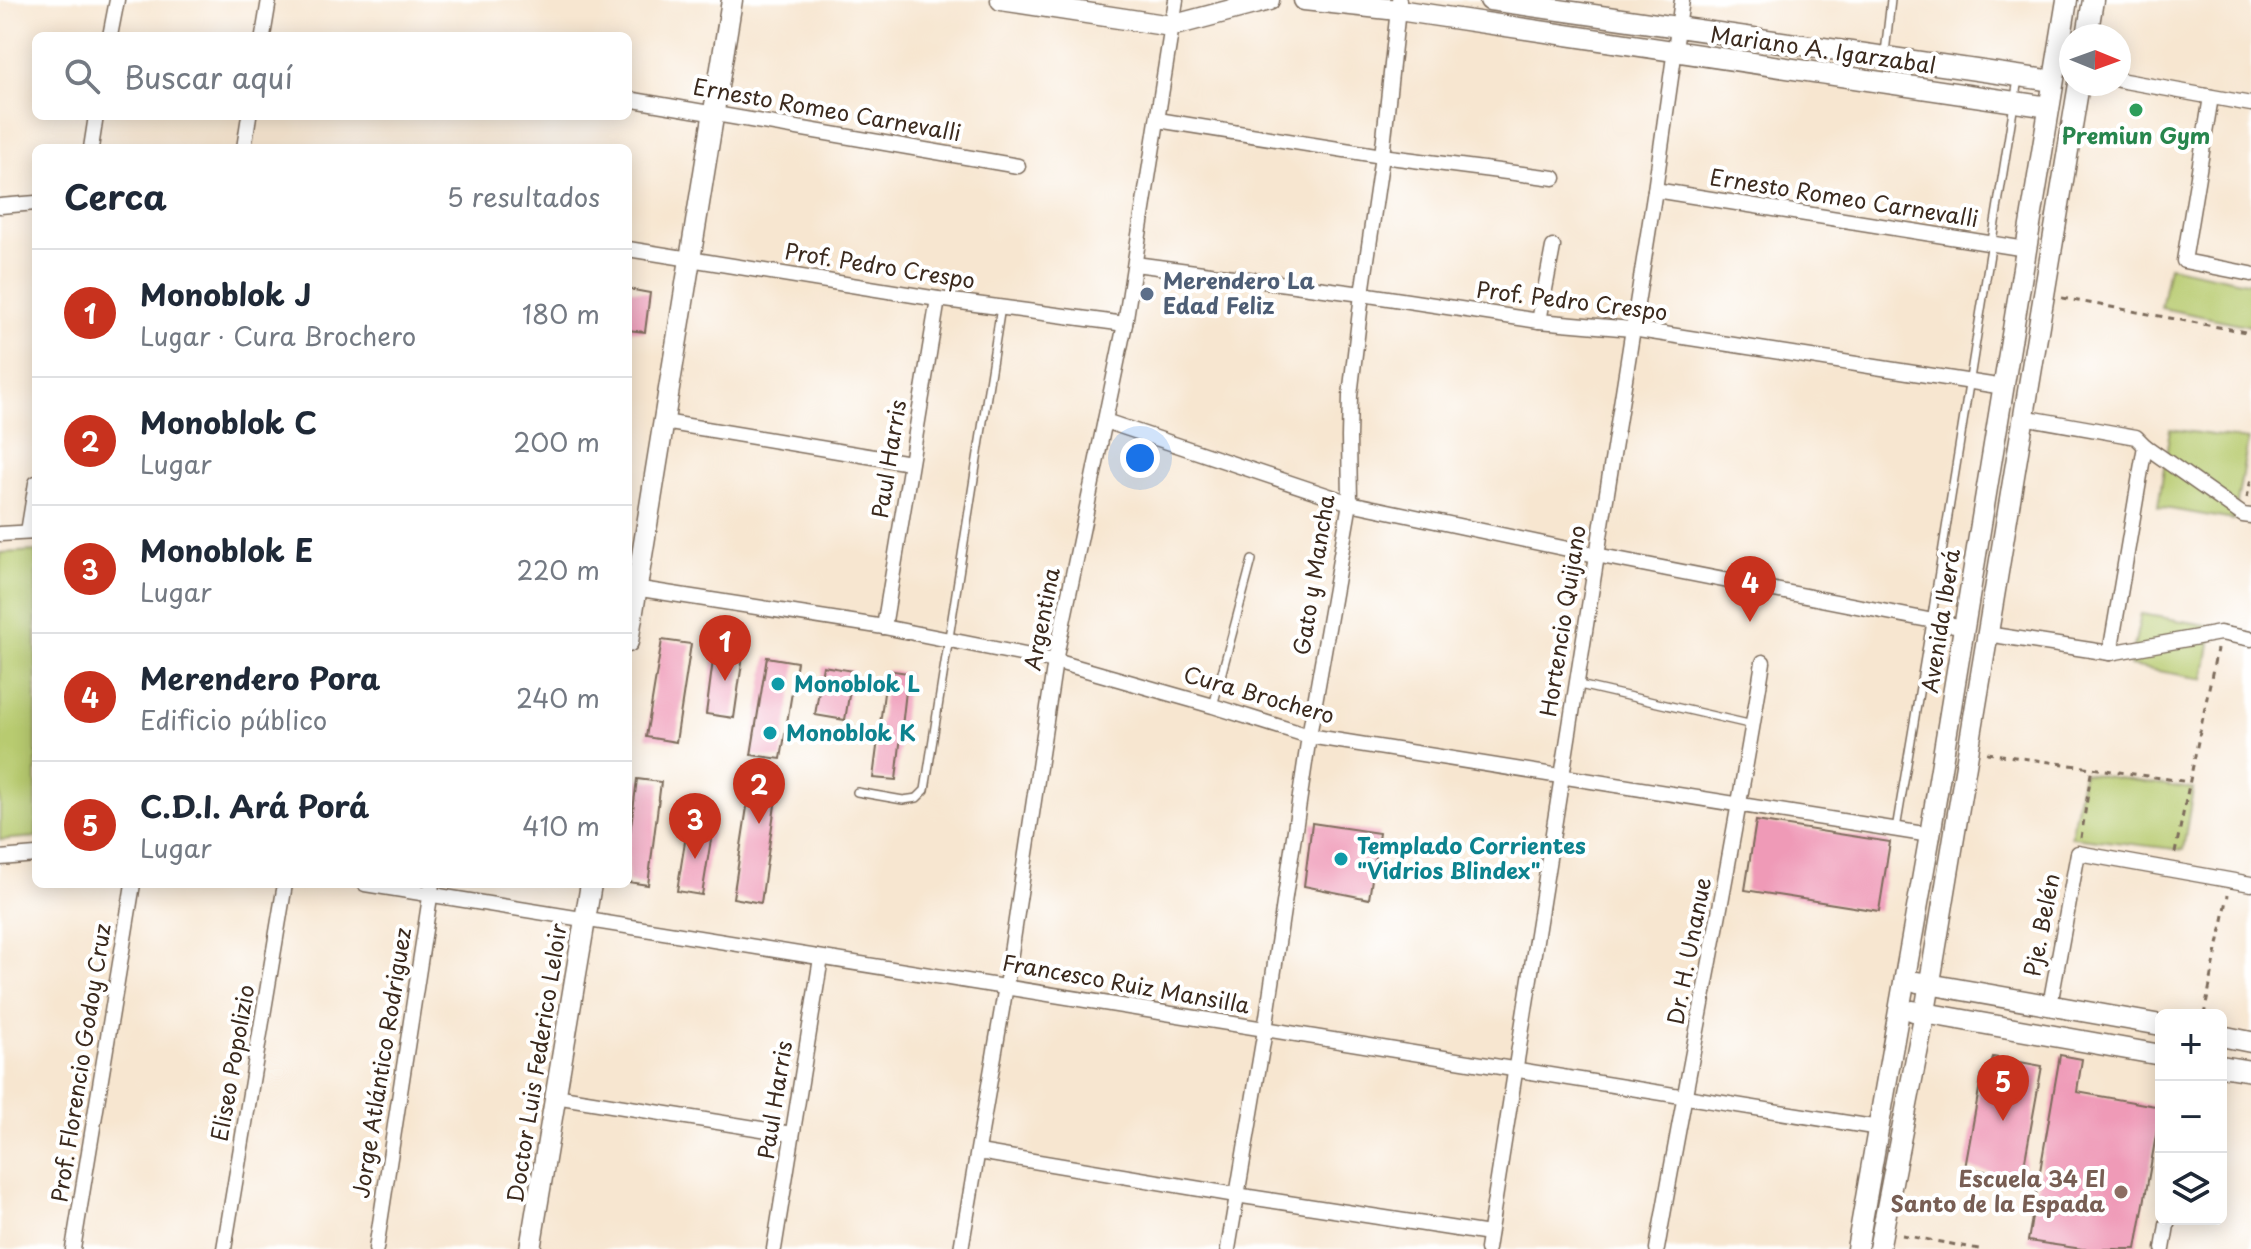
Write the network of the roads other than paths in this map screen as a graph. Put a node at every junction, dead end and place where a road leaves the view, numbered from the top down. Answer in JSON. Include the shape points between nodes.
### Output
{"nodes":[{"id":1,"x":117,"y":0,"type":"edge"},
{"id":2,"x":269,"y":0,"type":"edge"},
{"id":3,"x":732,"y":0,"type":"edge"},
{"id":4,"x":1001,"y":0,"type":"edge"},
{"id":5,"x":1176,"y":0,"type":"edge"},
{"id":6,"x":1269,"y":0,"type":"edge"},
{"id":7,"x":1304,"y":0,"type":"edge"},
{"id":8,"x":1490,"y":0,"type":"edge"},
{"id":9,"x":1682,"y":0,"type":"edge"},
{"id":10,"x":1891,"y":0,"type":"edge"},
{"id":11,"x":2067,"y":0,"type":"edge"},
{"id":12,"x":2093,"y":0,"type":"edge"},
{"id":13,"x":1532,"y":3,"type":"edge"},
{"id":14,"x":1398,"y":5,"type":"edge"},
{"id":15,"x":2065,"y":24,"type":"edge"},
{"id":16,"x":2089,"y":24,"type":"edge"},
{"id":17,"x":1171,"y":26,"type":"junction"},
{"id":18,"x":1678,"y":28,"type":"junction"},
{"id":19,"x":111,"y":32,"type":"edge"},
{"id":20,"x":264,"y":32,"type":"edge"},
{"id":21,"x":1675,"y":53,"type":"junction"},
{"id":22,"x":1885,"y":58,"type":"junction"},
{"id":23,"x":2018,"y":77,"type":"junction"},
{"id":24,"x":2059,"y":79,"type":"edge"},
{"id":25,"x":2131,"y":82,"type":"edge"},
{"id":26,"x":2059,"y":85,"type":"edge"},
{"id":27,"x":2077,"y":96,"type":"edge"},
{"id":28,"x":2211,"y":97,"type":"junction"},
{"id":29,"x":632,"y":100,"type":"edge"},
{"id":30,"x":2014,"y":102,"type":"junction"},
{"id":31,"x":2251,"y":104,"type":"edge"},
{"id":32,"x":2049,"y":107,"type":"junction"},
{"id":33,"x":713,"y":112,"type":"junction"},
{"id":34,"x":2074,"y":112,"type":"junction"},
{"id":35,"x":95,"y":120,"type":"edge"},
{"id":36,"x":248,"y":120,"type":"edge"},
{"id":37,"x":1158,"y":120,"type":"junction"},
{"id":38,"x":92,"y":144,"type":"edge"},
{"id":39,"x":245,"y":144,"type":"edge"},
{"id":40,"x":1382,"y":156,"type":"junction"},
{"id":41,"x":1018,"y":166,"type":"dead end"},
{"id":42,"x":1554,"y":178,"type":"dead end"},
{"id":43,"x":1655,"y":190,"type":"junction"},
{"id":44,"x":32,"y":203,"type":"edge"},
{"id":45,"x":0,"y":206,"type":"edge"},
{"id":46,"x":1992,"y":244,"type":"junction"},
{"id":47,"x":1553,"y":247,"type":"dead end"},
{"id":48,"x":2026,"y":249,"type":"junction"},
{"id":49,"x":632,"y":250,"type":"edge"},
{"id":50,"x":691,"y":258,"type":"junction"},
{"id":51,"x":1135,"y":264,"type":"junction"},
{"id":52,"x":2251,"y":274,"type":"edge"},
{"id":53,"x":1362,"y":294,"type":"junction"},
{"id":54,"x":938,"y":299,"type":"junction"},
{"id":55,"x":1001,"y":307,"type":"junction"},
{"id":56,"x":1539,"y":321,"type":"junction"},
{"id":57,"x":1125,"y":324,"type":"junction"},
{"id":58,"x":1632,"y":329,"type":"junction"},
{"id":59,"x":1969,"y":382,"type":"junction"},
{"id":60,"x":2004,"y":387,"type":"junction"},
{"id":61,"x":2023,"y":417,"type":"junction"},
{"id":62,"x":1105,"y":421,"type":"junction"},
{"id":63,"x":664,"y":422,"type":"junction"},
{"id":64,"x":2145,"y":446,"type":"junction"},
{"id":65,"x":910,"y":463,"type":"junction"},
{"id":66,"x":1350,"y":503,"type":"junction"},
{"id":67,"x":2251,"y":516,"type":"edge"},
{"id":68,"x":32,"y":532,"type":"edge"},
{"id":69,"x":0,"y":534,"type":"edge"},
{"id":70,"x":1596,"y":555,"type":"junction"},
{"id":71,"x":1252,"y":560,"type":"dead end"},
{"id":72,"x":632,"y":588,"type":"edge"},
{"id":73,"x":1931,"y":622,"type":"junction"},
{"id":74,"x":884,"y":627,"type":"junction"},
{"id":75,"x":1964,"y":627,"type":"junction"},
{"id":76,"x":1987,"y":634,"type":"junction"},
{"id":77,"x":2251,"y":639,"type":"edge"},
{"id":78,"x":950,"y":640,"type":"junction"},
{"id":79,"x":2110,"y":653,"type":"junction"},
{"id":80,"x":1055,"y":661,"type":"junction"},
{"id":81,"x":1763,"y":662,"type":"dead end"},
{"id":82,"x":1575,"y":684,"type":"junction"},
{"id":83,"x":1213,"y":706,"type":"junction"},
{"id":84,"x":1753,"y":725,"type":"junction"},
{"id":85,"x":1309,"y":736,"type":"junction"},
{"id":86,"x":1561,"y":776,"type":"junction"},
{"id":87,"x":857,"y":792,"type":"dead end"},
{"id":88,"x":1740,"y":804,"type":"junction"},
{"id":89,"x":1896,"y":830,"type":"junction"},
{"id":90,"x":1930,"y":835,"type":"junction"},
{"id":91,"x":32,"y":855,"type":"edge"},
{"id":92,"x":0,"y":858,"type":"edge"},
{"id":93,"x":2251,"y":884,"type":"edge"},
{"id":94,"x":132,"y":888,"type":"edge"},
{"id":95,"x":284,"y":888,"type":"edge"},
{"id":96,"x":410,"y":888,"type":"edge"},
{"id":97,"x":590,"y":888,"type":"edge"},
{"id":98,"x":432,"y":890,"type":"edge"},
{"id":99,"x":585,"y":919,"type":"junction"},
{"id":100,"x":821,"y":958,"type":"junction"},
{"id":101,"x":1906,"y":980,"type":"junction"},
{"id":102,"x":1929,"y":984,"type":"junction"},
{"id":103,"x":1006,"y":986,"type":"junction"},
{"id":104,"x":2050,"y":1005,"type":"junction"},
{"id":105,"x":1901,"y":1009,"type":"junction"},
{"id":106,"x":1925,"y":1012,"type":"junction"},
{"id":107,"x":2155,"y":1024,"type":"edge"},
{"id":108,"x":1265,"y":1030,"type":"junction"},
{"id":109,"x":2227,"y":1037,"type":"edge"},
{"id":110,"x":2251,"y":1042,"type":"edge"},
{"id":111,"x":2155,"y":1054,"type":"edge"},
{"id":112,"x":2227,"y":1067,"type":"edge"},
{"id":113,"x":1515,"y":1069,"type":"junction"},
{"id":114,"x":2251,"y":1071,"type":"edge"},
{"id":115,"x":555,"y":1096,"type":"junction"},
{"id":116,"x":1684,"y":1096,"type":"junction"},
{"id":117,"x":1879,"y":1128,"type":"junction"},
{"id":118,"x":792,"y":1134,"type":"junction"},
{"id":119,"x":979,"y":1152,"type":"junction"},
{"id":120,"x":1236,"y":1195,"type":"junction"},
{"id":121,"x":2167,"y":1225,"type":"edge"},
{"id":122,"x":1881,"y":1240,"type":"edge"},
{"id":123,"x":1488,"y":1242,"type":"edge"},
{"id":124,"x":73,"y":1249,"type":"edge"},
{"id":125,"x":224,"y":1249,"type":"edge"},
{"id":126,"x":376,"y":1249,"type":"edge"},
{"id":127,"x":530,"y":1249,"type":"edge"},
{"id":128,"x":774,"y":1249,"type":"edge"},
{"id":129,"x":961,"y":1249,"type":"edge"},
{"id":130,"x":1228,"y":1249,"type":"edge"},
{"id":131,"x":1657,"y":1249,"type":"edge"},
{"id":132,"x":1857,"y":1249,"type":"edge"},
{"id":133,"x":2163,"y":1249,"type":"edge"}],
"edges":[{"from":1,"to":19,"type":"street"},
{"from":2,"to":20,"type":"street"},
{"from":3,"to":33,"type":"main road"},
{"from":4,"to":17,"type":"main road"},
{"from":5,"to":17,"type":"street","name":"Argentina"},
{"from":6,"to":17,"type":"main road"},
{"from":7,"to":14,"type":"main road","name":"Mariano A. Igarzabal"},
{"from":8,"to":13,"type":"main road","name":"Mariano A. Igarzabal"},
{"from":9,"to":18,"type":"street","name":"Hortencio Quijano"},
{"from":10,"to":22,"type":"lane"},
{"from":11,"to":15,"type":"main road","name":"Avenida Iberá"},
{"from":12,"to":16,"type":"main road"},
{"from":13,"to":18,"type":"main road","name":"Mariano A. Igarzabal"},
{"from":14,"to":21,"type":"main road","name":"Mariano A. Igarzabal"},
{"from":14,"to":40,"type":"street","name":"Gato y Mancha"},
{"from":17,"to":37,"type":"street","name":"Argentina"},
{"from":18,"to":21,"type":"street","name":"Hortencio Quijano"},
{"from":18,"to":22,"type":"main road","name":"Mariano A. Igarzabal"},
{"from":21,"to":30,"type":"main road","name":"Mariano A. Igarzabal"},
{"from":21,"to":43,"type":"street","name":"Hortencio Quijano"},
{"from":22,"to":23,"type":"main road","name":"Mariano A. Igarzabal"},
{"from":23,"to":24,"type":"main road","name":"Mariano A. Igarzabal"},
{"from":23,"to":30,"type":"lane"},
{"from":25,"to":28,"type":"street"},
{"from":26,"to":32,"type":"main road","name":"Avenida Iberá"},
{"from":27,"to":34,"type":"main road"},
{"from":28,"to":31,"type":"street"},
{"from":28,"to":52,"type":"street","via":[[2184,261]]},
{"from":29,"to":33,"type":"street","name":"Ernesto Romeo Carnevalli"},
{"from":30,"to":32,"type":"main road","name":"Mariano A. Igarzabal"},
{"from":30,"to":46,"type":"lane"},
{"from":32,"to":34,"type":"street"},
{"from":32,"to":48,"type":"main road","name":"Avenida Iberá"},
{"from":33,"to":41,"type":"street","name":"Ernesto Romeo Carnevalli"},
{"from":33,"to":50,"type":"main road"},
{"from":34,"to":61,"type":"main road"},
{"from":35,"to":38,"type":"street"},
{"from":36,"to":39,"type":"street"},
{"from":37,"to":40,"type":"street"},
{"from":37,"to":51,"type":"street","name":"Argentina"},
{"from":40,"to":42,"type":"street"},
{"from":40,"to":53,"type":"street","name":"Gato y Mancha"},
{"from":43,"to":46,"type":"street","name":"Ernesto Romeo Carnevalli"},
{"from":43,"to":58,"type":"street","name":"Hortencio Quijano"},
{"from":44,"to":45,"type":"street"},
{"from":46,"to":48,"type":"street","name":"Ernesto Romeo Carnevalli"},
{"from":46,"to":59,"type":"lane"},
{"from":47,"to":56,"type":"street"},
{"from":48,"to":60,"type":"main road","name":"Avenida Iberá"},
{"from":49,"to":50,"type":"street","name":"Prof. Pedro Crespo"},
{"from":50,"to":54,"type":"street","name":"Prof. Pedro Crespo"},
{"from":50,"to":63,"type":"main road"},
{"from":51,"to":53,"type":"street","name":"Prof. Pedro Crespo"},
{"from":51,"to":57,"type":"street","name":"Argentina"},
{"from":53,"to":56,"type":"street","name":"Prof. Pedro Crespo"},
{"from":53,"to":66,"type":"street","name":"Gato y Mancha","via":[[1350,396]]},
{"from":54,"to":55,"type":"street","name":"Prof. Pedro Crespo"},
{"from":54,"to":65,"type":"street","name":"Paul Harris"},
{"from":55,"to":57,"type":"street","name":"Prof. Pedro Crespo"},
{"from":55,"to":78,"type":"lane"},
{"from":56,"to":58,"type":"street","name":"Prof. Pedro Crespo"},
{"from":57,"to":62,"type":"street","name":"Argentina"},
{"from":58,"to":59,"type":"street","name":"Prof. Pedro Crespo"},
{"from":58,"to":70,"type":"street","name":"Hortencio Quijano"},
{"from":59,"to":60,"type":"street","name":"Prof. Pedro Crespo"},
{"from":59,"to":73,"type":"lane"},
{"from":60,"to":75,"type":"main road","name":"Avenida Iberá"},
{"from":61,"to":64,"type":"street","via":[[2136,437]]},
{"from":61,"to":76,"type":"main road"},
{"from":62,"to":66,"type":"street"},
{"from":62,"to":80,"type":"street","name":"Argentina"},
{"from":63,"to":65,"type":"street"},
{"from":63,"to":72,"type":"main road"},
{"from":64,"to":67,"type":"street"},
{"from":64,"to":79,"type":"street"},
{"from":65,"to":74,"type":"street","name":"Paul Harris"},
{"from":66,"to":70,"type":"street"},
{"from":66,"to":85,"type":"street","name":"Gato y Mancha"},
{"from":68,"to":69,"type":"street"},
{"from":70,"to":73,"type":"street"},
{"from":70,"to":82,"type":"street","name":"Hortencio Quijano"},
{"from":71,"to":83,"type":"lane"},
{"from":72,"to":74,"type":"street","name":"Cura Brochero"},
{"from":73,"to":75,"type":"street"},
{"from":73,"to":89,"type":"lane"},
{"from":74,"to":78,"type":"street","name":"Cura Brochero"},
{"from":75,"to":90,"type":"main road","name":"Avenida Iberá"},
{"from":76,"to":79,"type":"street"},
{"from":76,"to":102,"type":"main road"},
{"from":77,"to":79,"type":"street","via":[[2220,633]]},
{"from":78,"to":80,"type":"street","name":"Cura Brochero"},
{"from":78,"to":87,"type":"lane","via":[[925,790],[903,800]]},
{"from":80,"to":83,"type":"street","name":"Cura Brochero"},
{"from":80,"to":103,"type":"street","name":"Argentina"},
{"from":81,"to":84,"type":"street","name":"Dr. H. Unanue"},
{"from":82,"to":84,"type":"lane"},
{"from":82,"to":86,"type":"street","name":"Hortencio Quijano"},
{"from":83,"to":85,"type":"street","name":"Cura Brochero"},
{"from":84,"to":88,"type":"street","name":"Dr. H. Unanue"},
{"from":85,"to":86,"type":"street","name":"Cura Brochero"},
{"from":85,"to":108,"type":"street","name":"Gato y Mancha"},
{"from":86,"to":88,"type":"street","name":"Cura Brochero"},
{"from":86,"to":113,"type":"street","name":"Hortencio Quijano"},
{"from":88,"to":89,"type":"street","name":"Cura Brochero"},
{"from":88,"to":116,"type":"street","name":"Dr. H. Unanue"},
{"from":89,"to":90,"type":"street","name":"Cura Brochero"},
{"from":90,"to":101,"type":"main road","name":"Avenida Iberá"},
{"from":91,"to":92,"type":"street"},
{"from":93,"to":104,"type":"street","name":"Pje. Belén","via":[[2078,853]]},
{"from":94,"to":124,"type":"street","name":"Prof. Florencio Godoy Cruz"},
{"from":95,"to":125,"type":"street","name":"Eliseo Popolizio"},
{"from":96,"to":98,"type":"street","name":"Francesco Ruiz Mansilla"},
{"from":97,"to":99,"type":"main road","name":"Doctor Luis Federico Leloir"},
{"from":98,"to":99,"type":"street","name":"Francesco Ruiz Mansilla"},
{"from":98,"to":126,"type":"street","name":"Jorge Atlántico Rodriguez"},
{"from":99,"to":100,"type":"street","name":"Francesco Ruiz Mansilla"},
{"from":99,"to":115,"type":"main road","name":"Doctor Luis Federico Leloir"},
{"from":100,"to":103,"type":"street","name":"Francesco Ruiz Mansilla"},
{"from":100,"to":118,"type":"street","name":"Paul Harris"},
{"from":101,"to":102,"type":"main road"},
{"from":101,"to":105,"type":"main road","name":"Avenida Iberá"},
{"from":102,"to":104,"type":"main road"},
{"from":102,"to":106,"type":"main road"},
{"from":103,"to":108,"type":"street","name":"Francesco Ruiz Mansilla"},
{"from":103,"to":119,"type":"street","name":"Argentina"},
{"from":104,"to":107,"type":"main road"},
{"from":105,"to":106,"type":"main road"},
{"from":105,"to":117,"type":"main road","name":"Avenida Iberá"},
{"from":106,"to":111,"type":"main road"},
{"from":106,"to":122,"type":"main road"},
{"from":108,"to":113,"type":"street","name":"Francesco Ruiz Mansilla"},
{"from":108,"to":120,"type":"street","name":"Gato y Mancha"},
{"from":109,"to":110,"type":"main road"},
{"from":112,"to":114,"type":"main road"},
{"from":113,"to":116,"type":"street","name":"Francesco Ruiz Mansilla"},
{"from":113,"to":123,"type":"street","name":"Hortencio Quijano"},
{"from":115,"to":118,"type":"street"},
{"from":115,"to":127,"type":"main road","name":"Doctor Luis Federico Leloir"},
{"from":116,"to":117,"type":"street","name":"Francesco Ruiz Mansilla"},
{"from":116,"to":131,"type":"street","name":"Dr. H. Unanue"},
{"from":117,"to":132,"type":"main road","name":"Avenida Iberá"},
{"from":118,"to":128,"type":"street","name":"Paul Harris"},
{"from":119,"to":120,"type":"street"},
{"from":119,"to":129,"type":"street","name":"Argentina"},
{"from":120,"to":123,"type":"street"},
{"from":120,"to":130,"type":"street","name":"Gato y Mancha"},
{"from":121,"to":133,"type":"street"}]}
